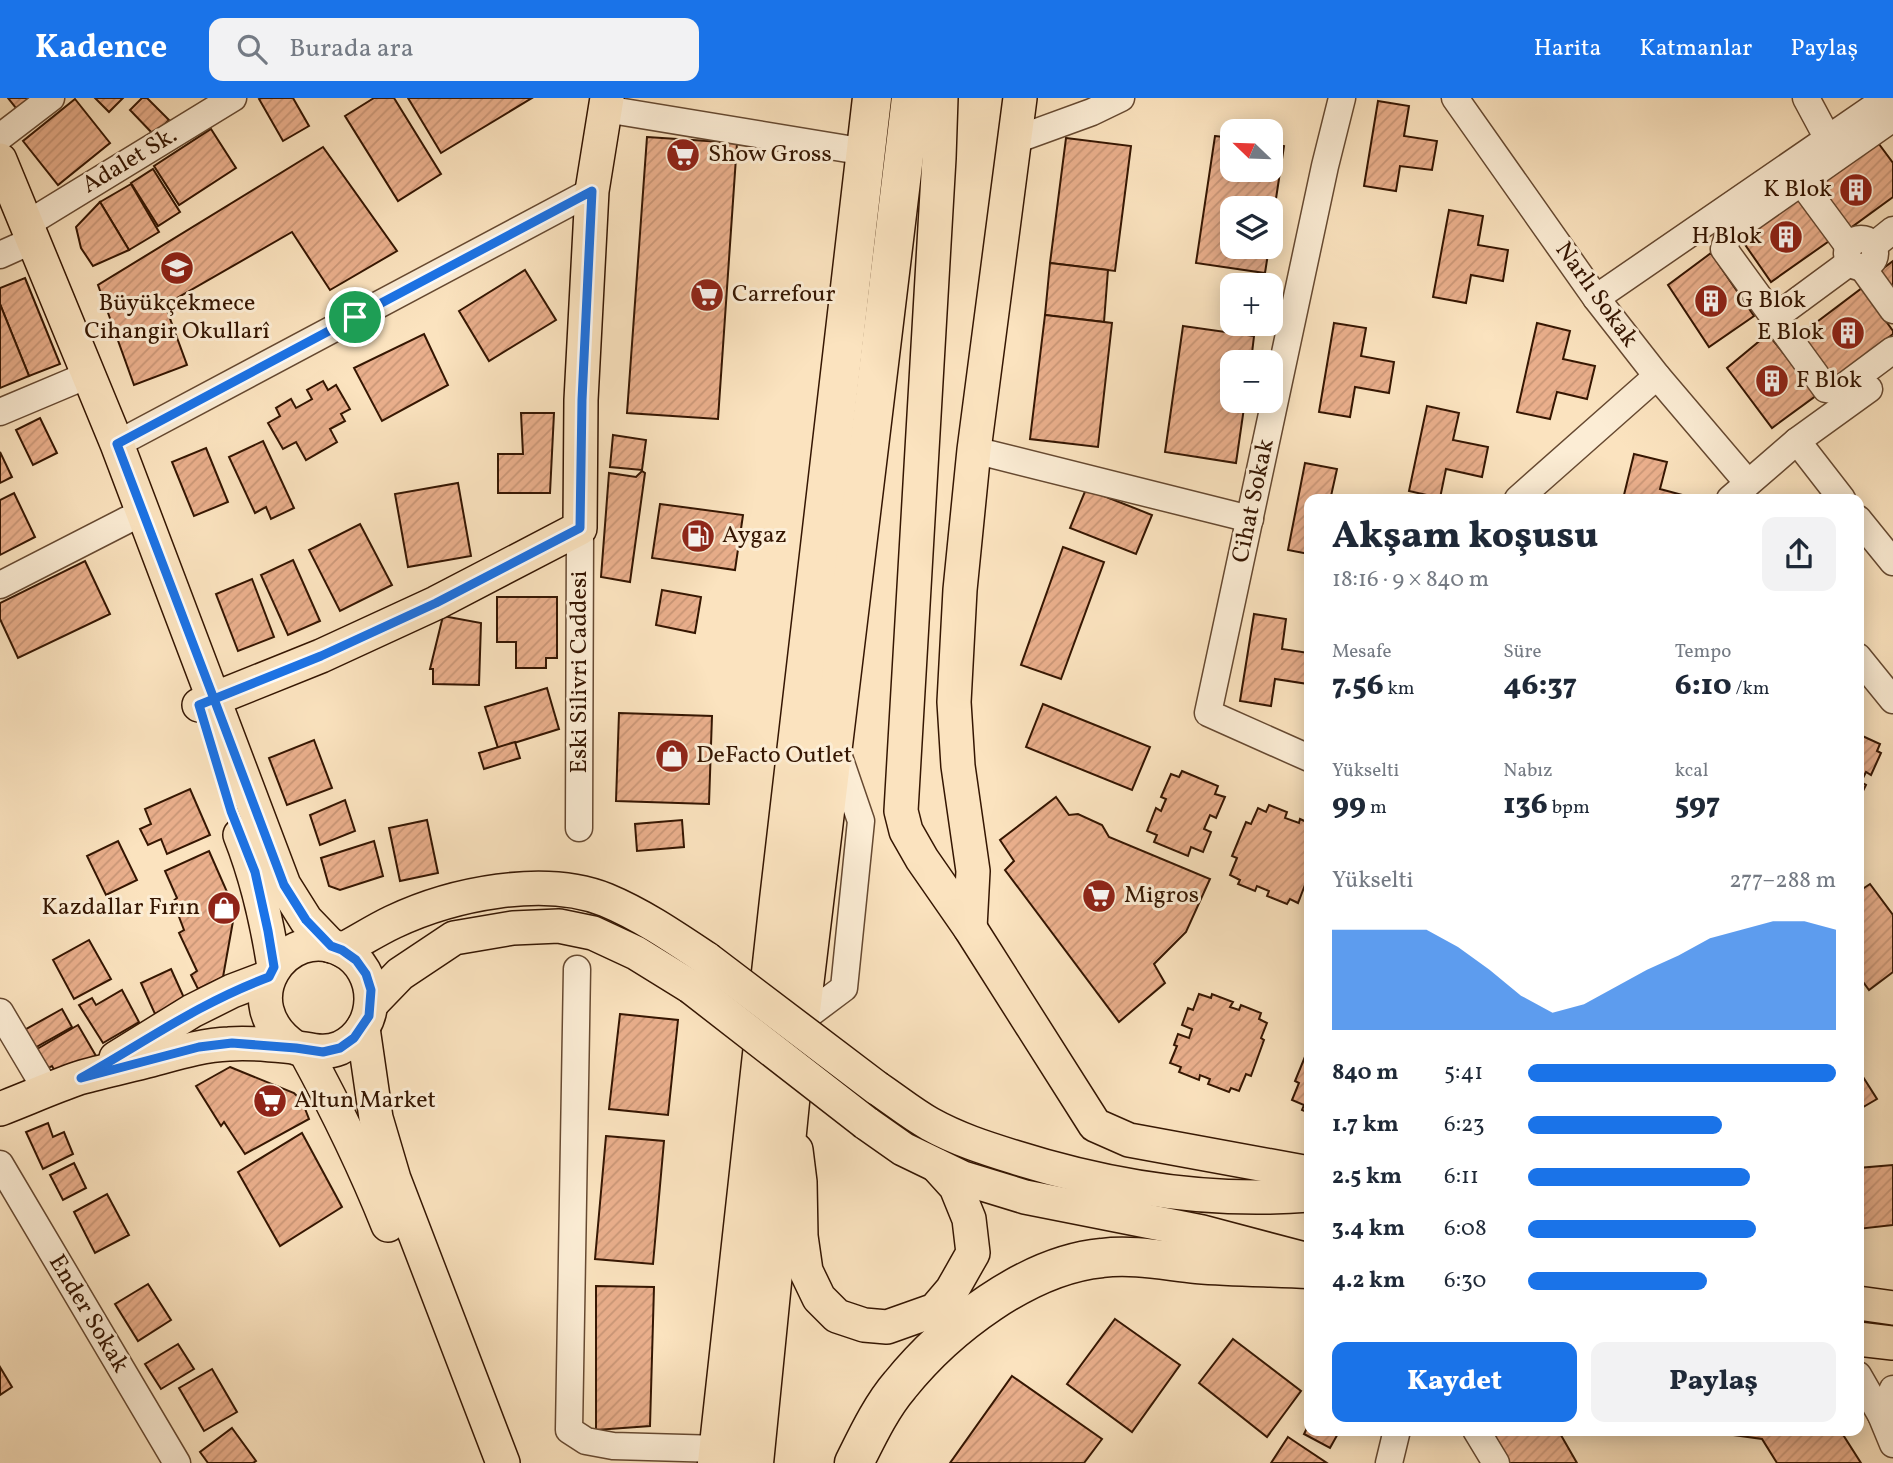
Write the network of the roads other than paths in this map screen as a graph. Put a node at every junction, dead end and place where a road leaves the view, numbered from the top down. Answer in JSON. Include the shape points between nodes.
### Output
{"nodes":[{"id":1,"x":51,"y":98,"type":"edge"},
{"id":2,"x":233,"y":98,"type":"edge"},
{"id":3,"x":872,"y":98,"type":"edge"},
{"id":4,"x":911,"y":98,"type":"edge"},
{"id":5,"x":941,"y":98,"type":"edge"},
{"id":6,"x":1020,"y":98,"type":"edge"},
{"id":7,"x":1121,"y":98,"type":"edge"},
{"id":8,"x":1342,"y":98,"type":"edge"},
{"id":9,"x":1455,"y":98,"type":"edge"},
{"id":10,"x":1806,"y":98,"type":"edge"},
{"id":11,"x":1887,"y":98,"type":"edge"},
{"id":12,"x":606,"y":104,"type":"edge"},
{"id":13,"x":1889,"y":130,"type":"edge"},
{"id":14,"x":0,"y":137,"type":"edge"},
{"id":15,"x":1828,"y":139,"type":"junction"},
{"id":16,"x":1015,"y":140,"type":"junction"},
{"id":17,"x":866,"y":152,"type":"junction"},
{"id":18,"x":0,"y":160,"type":"edge"},
{"id":19,"x":1801,"y":182,"type":"junction"},
{"id":20,"x":592,"y":191,"type":"junction"},
{"id":21,"x":0,"y":202,"type":"edge"},
{"id":22,"x":15,"y":241,"type":"edge"},
{"id":23,"x":1865,"y":250,"type":"edge"},
{"id":24,"x":1596,"y":298,"type":"junction"},
{"id":25,"x":1893,"y":310,"type":"edge"},
{"id":26,"x":1774,"y":318,"type":"junction"},
{"id":27,"x":1893,"y":350,"type":"edge"},
{"id":28,"x":1893,"y":371,"type":"edge"},
{"id":29,"x":1657,"y":376,"type":"junction"},
{"id":30,"x":76,"y":380,"type":"junction"},
{"id":31,"x":0,"y":412,"type":"edge"},
{"id":32,"x":1797,"y":442,"type":"junction"},
{"id":33,"x":117,"y":444,"type":"junction"},
{"id":34,"x":974,"y":450,"type":"junction"},
{"id":35,"x":1524,"y":494,"type":"edge"},
{"id":36,"x":1734,"y":494,"type":"edge"},
{"id":37,"x":1736,"y":494,"type":"edge"},
{"id":38,"x":1838,"y":494,"type":"edge"},
{"id":39,"x":1250,"y":519,"type":"junction"},
{"id":40,"x":127,"y":520,"type":"junction"},
{"id":41,"x":1864,"y":526,"type":"edge"},
{"id":42,"x":580,"y":528,"type":"junction"},
{"id":43,"x":1893,"y":562,"type":"edge"},
{"id":44,"x":0,"y":585,"type":"edge"},
{"id":45,"x":1864,"y":664,"type":"edge"},
{"id":46,"x":1893,"y":700,"type":"edge"},
{"id":47,"x":206,"y":702,"type":"junction"},
{"id":48,"x":1304,"y":756,"type":"edge"},
{"id":49,"x":579,"y":828,"type":"dead end"},
{"id":50,"x":970,"y":928,"type":"junction"},
{"id":51,"x":336,"y":948,"type":"junction"},
{"id":52,"x":577,"y":970,"type":"dead end"},
{"id":53,"x":272,"y":972,"type":"junction"},
{"id":54,"x":699,"y":973,"type":"junction"},
{"id":55,"x":0,"y":1012,"type":"edge"},
{"id":56,"x":367,"y":1015,"type":"junction"},
{"id":57,"x":301,"y":1049,"type":"junction"},
{"id":58,"x":81,"y":1078,"type":"junction"},
{"id":59,"x":47,"y":1091,"type":"junction"},
{"id":60,"x":790,"y":1102,"type":"junction"},
{"id":61,"x":0,"y":1109,"type":"edge"},
{"id":62,"x":0,"y":1164,"type":"edge"},
{"id":63,"x":937,"y":1166,"type":"junction"},
{"id":64,"x":1304,"y":1172,"type":"edge"},
{"id":65,"x":1304,"y":1195,"type":"edge"},
{"id":66,"x":1304,"y":1259,"type":"edge"},
{"id":67,"x":1304,"y":1269,"type":"edge"},
{"id":68,"x":1864,"y":1304,"type":"edge"},
{"id":69,"x":1893,"y":1308,"type":"edge"},
{"id":70,"x":1864,"y":1340,"type":"edge"},
{"id":71,"x":1893,"y":1343,"type":"edge"},
{"id":72,"x":1864,"y":1385,"type":"edge"},
{"id":73,"x":1893,"y":1389,"type":"edge"},
{"id":74,"x":1881,"y":1415,"type":"junction"},
{"id":75,"x":1396,"y":1436,"type":"edge"},
{"id":76,"x":1480,"y":1436,"type":"edge"},
{"id":77,"x":1893,"y":1444,"type":"edge"},
{"id":78,"x":718,"y":1456,"type":"edge"},
{"id":79,"x":177,"y":1463,"type":"edge"},
{"id":80,"x":479,"y":1463,"type":"edge"},
{"id":81,"x":502,"y":1463,"type":"edge"},
{"id":82,"x":754,"y":1463,"type":"edge"},
{"id":83,"x":854,"y":1463,"type":"edge"},
{"id":84,"x":1390,"y":1463,"type":"edge"},
{"id":85,"x":1496,"y":1463,"type":"edge"}],
"edges":[{"from":1,"to":14,"type":"street"},
{"from":2,"to":22,"type":"street","name":"Adalet Sk."},
{"from":3,"to":17,"type":"highway"},
{"from":4,"to":60,"type":"highway"},
{"from":5,"to":50,"type":"main road","via":[[901,811],[906,831]]},
{"from":6,"to":16,"type":"main road"},
{"from":7,"to":16,"type":"street"},
{"from":8,"to":39,"type":"street","name":"Cihat Sokak"},
{"from":9,"to":24,"type":"street","name":"Narlı Sokak"},
{"from":10,"to":15,"type":"street"},
{"from":11,"to":15,"type":"street"},
{"from":12,"to":17,"type":"street"},
{"from":12,"to":20,"type":"main road","name":"Eski Silivri Caddesi"},
{"from":13,"to":19,"type":"street"},
{"from":15,"to":24,"type":"street"},
{"from":16,"to":34,"type":"main road"},
{"from":17,"to":78,"type":"highway"},
{"from":18,"to":22,"type":"main road"},
{"from":19,"to":23,"type":"street"},
{"from":19,"to":26,"type":"street","via":[[1728,233],[1724,249]]},
{"from":20,"to":33,"type":"street"},
{"from":20,"to":42,"type":"main road","name":"Eski Silivri Caddesi"},
{"from":21,"to":22,"type":"main road"},
{"from":22,"to":30,"type":"main road"},
{"from":22,"to":33,"type":"main road"},
{"from":23,"to":25,"type":"street"},
{"from":23,"to":26,"type":"street"},
{"from":24,"to":29,"type":"street","name":"Narlı Sokak"},
{"from":26,"to":27,"type":"street","via":[[1826,389],[1838,391]]},
{"from":28,"to":32,"type":"street"},
{"from":29,"to":35,"type":"street"},
{"from":29,"to":36,"type":"street","name":"Narlı Sokak"},
{"from":30,"to":31,"type":"street"},
{"from":30,"to":40,"type":"main road"},
{"from":32,"to":37,"type":"street"},
{"from":32,"to":38,"type":"street"},
{"from":33,"to":47,"type":"main road"},
{"from":34,"to":39,"type":"street"},
{"from":34,"to":50,"type":"main road","via":[[954,702],[973,871]]},
{"from":39,"to":48,"type":"street","name":"Cihat Sokak","via":[[1208,713]]},
{"from":40,"to":44,"type":"street"},
{"from":40,"to":47,"type":"main road"},
{"from":41,"to":43,"type":"street"},
{"from":42,"to":47,"type":"main road","via":[[425,608]]},
{"from":42,"to":49,"type":"street","name":"Eski Silivri Caddesi"},
{"from":45,"to":46,"type":"street"},
{"from":47,"to":51,"type":"main road","via":[[284,885],[306,920]]},
{"from":47,"to":53,"type":"main road","via":[[231,811],[255,872]]},
{"from":50,"to":64,"type":"main road","via":[[1095,1125],[1129,1140]]},
{"from":51,"to":53,"type":"main road","via":[[299,948]]},
{"from":51,"to":54,"type":"main road","via":[[445,904],[538,887],[603,899],[648,920]]},
{"from":51,"to":56,"type":"main road","via":[[356,960],[366,974],[371,990]]},
{"from":52,"to":78,"type":"street","via":[[569,1430],[586,1441],[613,1446]]},
{"from":53,"to":57,"type":"main road","via":[[265,1009],[283,1039]]},
{"from":53,"to":58,"type":"main road","via":[[192,1011]]},
{"from":54,"to":56,"type":"main road","via":[[636,953],[593,933],[559,926],[513,928],[454,938],[400,974]]},
{"from":54,"to":63,"type":"main road","bridge":true,"via":[[866,1123],[902,1149]]},
{"from":54,"to":65,"type":"main road","bridge":true,"via":[[929,1124],[960,1138],[1045,1167],[1122,1184],[1209,1196]]},
{"from":55,"to":59,"type":"street"},
{"from":56,"to":57,"type":"main road","via":[[354,1038],[340,1048],[323,1052]]},
{"from":56,"to":81,"type":"main road","via":[[376,1118],[394,1179]]},
{"from":57,"to":58,"type":"main road","via":[[232,1043],[199,1047]]},
{"from":57,"to":80,"type":"main road","via":[[341,1117],[371,1182]]},
{"from":58,"to":59,"type":"main road"},
{"from":59,"to":61,"type":"main road"},
{"from":60,"to":63,"type":"main road","via":[[806,1271],[819,1298],[837,1315],[887,1327],[935,1310],[952,1290],[973,1253],[969,1220],[956,1186]]},
{"from":60,"to":82,"type":"highway"},
{"from":62,"to":79,"type":"street","name":"Ender Sokak"},
{"from":63,"to":66,"type":"main road","via":[[1026,1197],[1202,1231]]},
{"from":67,"to":83,"type":"highway","via":[[1104,1257],[1059,1267],[985,1305],[937,1344],[898,1387]]},
{"from":68,"to":69,"type":"main road"},
{"from":70,"to":71,"type":"main road"},
{"from":72,"to":74,"type":"street"},
{"from":73,"to":74,"type":"street"},
{"from":74,"to":77,"type":"street"},
{"from":75,"to":84,"type":"street"},
{"from":76,"to":85,"type":"street"}]}
